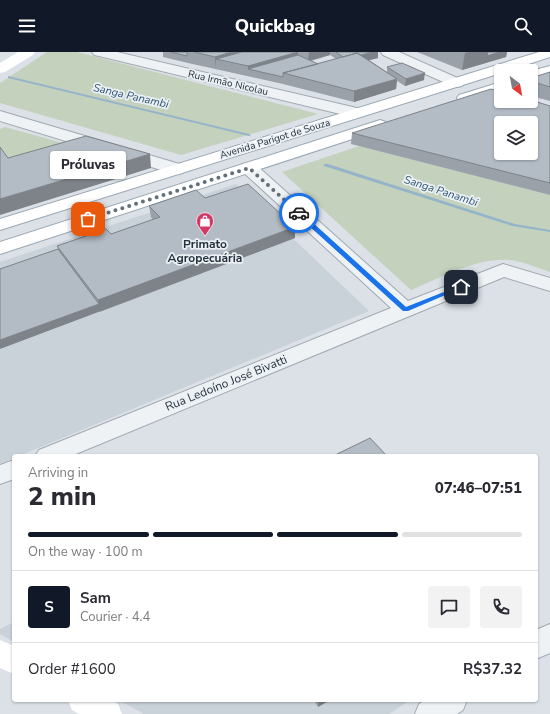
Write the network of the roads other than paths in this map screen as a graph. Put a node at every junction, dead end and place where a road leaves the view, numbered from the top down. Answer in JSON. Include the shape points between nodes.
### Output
{"nodes":[{"id":1,"x":28,"y":52,"type":"edge"},
{"id":2,"x":99,"y":52,"type":"edge"},
{"id":3,"x":388,"y":52,"type":"edge"},
{"id":4,"x":545,"y":57,"type":"edge"},
{"id":5,"x":550,"y":65,"type":"edge"},
{"id":6,"x":0,"y":69,"type":"edge"},
{"id":7,"x":550,"y":70,"type":"edge"},
{"id":8,"x":538,"y":71,"type":"edge"},
{"id":9,"x":538,"y":73,"type":"edge"},
{"id":10,"x":457,"y":82,"type":"junction"},
{"id":11,"x":494,"y":88,"type":"edge"},
{"id":12,"x":485,"y":91,"type":"junction"},
{"id":13,"x":494,"y":94,"type":"edge"},
{"id":14,"x":448,"y":103,"type":"edge"},
{"id":15,"x":357,"y":113,"type":"junction"},
{"id":16,"x":0,"y":116,"type":"edge"},
{"id":17,"x":396,"y":120,"type":"edge"},
{"id":18,"x":290,"y":134,"type":"junction"},
{"id":19,"x":344,"y":137,"type":"junction"},
{"id":20,"x":249,"y":168,"type":"junction"},
{"id":21,"x":177,"y":169,"type":"junction"},
{"id":22,"x":0,"y":225,"type":"edge"},
{"id":23,"x":0,"y":248,"type":"edge"},
{"id":24,"x":550,"y":285,"type":"edge"},
{"id":25,"x":405,"y":310,"type":"junction"},
{"id":26,"x":52,"y":454,"type":"edge"},
{"id":27,"x":12,"y":470,"type":"edge"},
{"id":28,"x":0,"y":475,"type":"edge"},
{"id":29,"x":0,"y":653,"type":"edge"},
{"id":30,"x":12,"y":660,"type":"edge"},
{"id":31,"x":87,"y":702,"type":"edge"},
{"id":32,"x":449,"y":702,"type":"edge"},
{"id":33,"x":108,"y":714,"type":"edge"},
{"id":34,"x":430,"y":714,"type":"edge"}],
"edges":[{"from":1,"to":6,"type":"main road"},
{"from":2,"to":15,"type":"street","name":"Rua Irmão Nicolau"},
{"from":3,"to":10,"type":"street"},
{"from":4,"to":10,"type":"main road","name":"Avenida Parigot de Souza"},
{"from":5,"to":8,"type":"main road"},
{"from":7,"to":9,"type":"main road"},
{"from":10,"to":15,"type":"main road","name":"Avenida Parigot de Souza"},
{"from":11,"to":12,"type":"main road"},
{"from":12,"to":13,"type":"street"},
{"from":12,"to":14,"type":"main road"},
{"from":15,"to":18,"type":"main road","name":"Avenida Parigot de Souza"},
{"from":15,"to":19,"type":"main road","via":[[322,130],[319,134],[330,139]]},
{"from":16,"to":21,"type":"street"},
{"from":17,"to":19,"type":"main road","name":"Avenida Parigot de Souza"},
{"from":18,"to":20,"type":"main road","via":[[309,137],[312,140]]},
{"from":18,"to":21,"type":"main road","name":"Avenida Parigot de Souza"},
{"from":19,"to":20,"type":"main road","name":"Avenida Parigot de Souza"},
{"from":20,"to":23,"type":"main road","name":"Avenida Parigot de Souza"},
{"from":20,"to":25,"type":"street"},
{"from":21,"to":22,"type":"main road","name":"Avenida Parigot de Souza"},
{"from":24,"to":25,"type":"street","name":"Rua Ledoíno José Bivatti","via":[[503,270]]},
{"from":25,"to":26,"type":"street","name":"Rua Ledoíno José Bivatti"},
{"from":27,"to":28,"type":"street"},
{"from":29,"to":30,"type":"main road"},
{"from":31,"to":33,"type":"main road"},
{"from":32,"to":34,"type":"street"}]}
